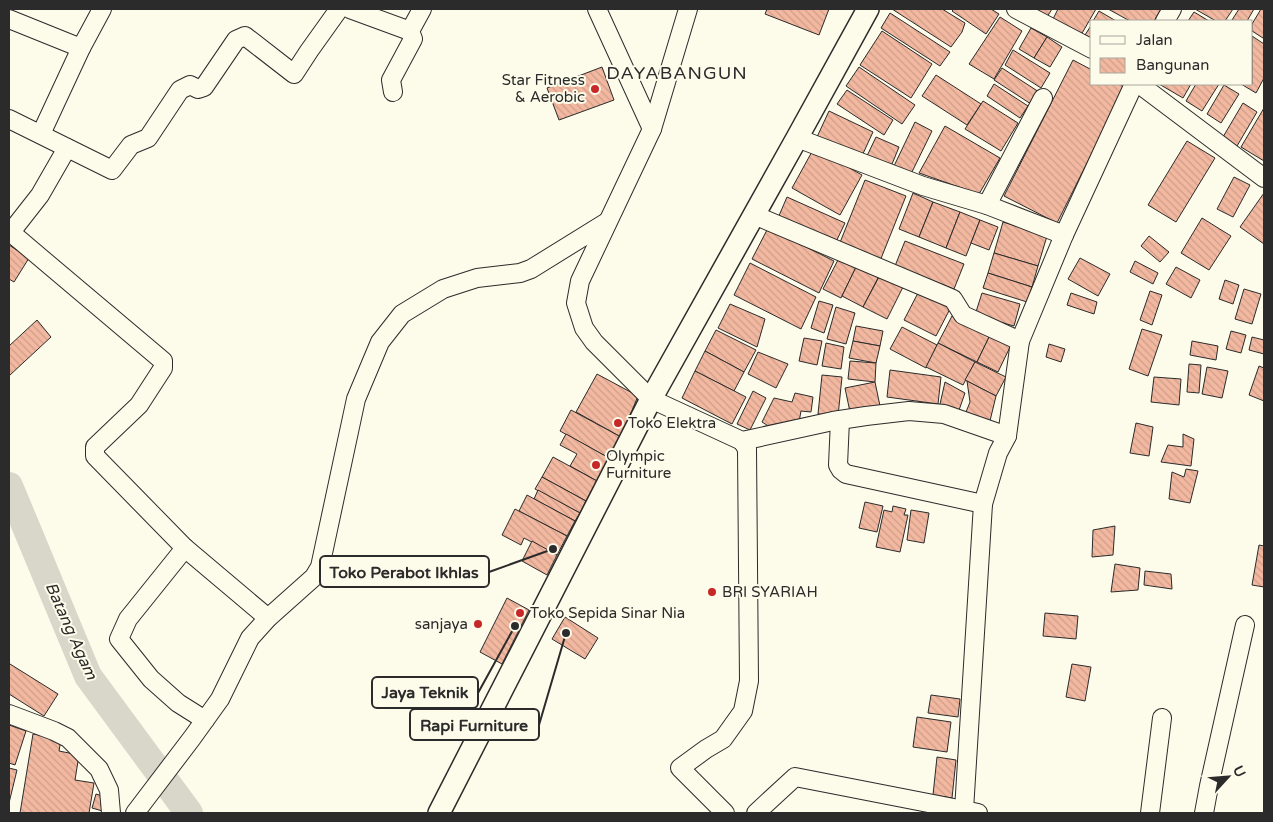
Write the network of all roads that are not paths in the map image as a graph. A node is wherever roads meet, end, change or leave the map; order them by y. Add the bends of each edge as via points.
1 (102, 9) edge
2 (339, 9) edge
3 (350, 9) edge
4 (422, 9) edge
5 (597, 9) edge
6 (688, 9) edge
7 (866, 9) edge
8 (1016, 9) edge
9 (1172, 9) edge
10 (9, 19) edge
11 (1165, 20) edge
12 (410, 31) junction
13 (81, 48) junction
14 (1090, 48) edge
15 (1134, 85) edge
16 (1141, 85) edge
17 (393, 92) dead end
18 (1043, 98) dead end
19 (9, 119) edge
20 (652, 129) junction
21 (41, 134) junction
22 (797, 138) junction
23 (67, 148) junction
24 (1264, 178) edge
25 (987, 205) junction
26 (754, 215) junction
27 (607, 222) junction
28 (10, 231) edge
29 (1064, 235) junction
30 (1020, 341) junction
31 (652, 398) junction
32 (840, 420) junction
33 (1007, 436) junction
34 (742, 441) junction
35 (983, 504) junction
36 (185, 548) junction
37 (268, 618) junction
38 (1245, 624) dead end
39 (9, 714) edge
40 (1162, 718) dead end
41 (205, 720) junction
42 (136, 812) edge
43 (968, 812) edge
44 (111, 813) edge
45 (439, 813) edge
46 (725, 813) edge
47 (756, 813) edge
48 (1150, 813) edge
49 (1204, 813) edge

1 - 13 street
2 - 23 street via 294,74 245,36 236,40 204,87 198,89 190,84 180,90 148,138 131,145 112,170
3 - 12 street
4 - 12 street
5 - 20 street
6 - 20 street
7 - 22 main road
8 - 14 street
9 - 11 street
10 - 13 street
12 - 17 street via 413,39 391,80
13 - 21 street
15 - 29 street
16 - 24 street
18 - 25 street
19 - 21 street
20 - 27 street
21 - 23 street
22 - 25 street via 923,186
22 - 26 main road
23 - 28 street via 40,196
25 - 29 street
26 - 30 street via 954,299 963,315
26 - 31 main road
27 - 31 street via 580,282 576,302 584,328 594,342
27 - 37 street via 531,269 477,278 443,289 402,314 380,342 356,400 320,567 314,577
28 - 36 street via 163,361 163,368 139,405 95,447 95,456
29 - 30 street
30 - 33 street
31 - 34 street
31 - 45 main road
32 - 33 street via 903,412 944,414
32 - 34 street
32 - 35 street via 838,465 846,474
33 - 35 street via 998,453
34 - 46 street via 747,448 747,694 743,711 724,739 680,768
35 - 43 street
36 - 37 street
36 - 41 street via 128,619 119,639 151,679 178,703
37 - 41 street via 250,638 220,699
38 - 49 street
39 - 44 street via 68,738 99,770 109,790
40 - 48 street
41 - 42 street
43 - 47 street via 795,777

